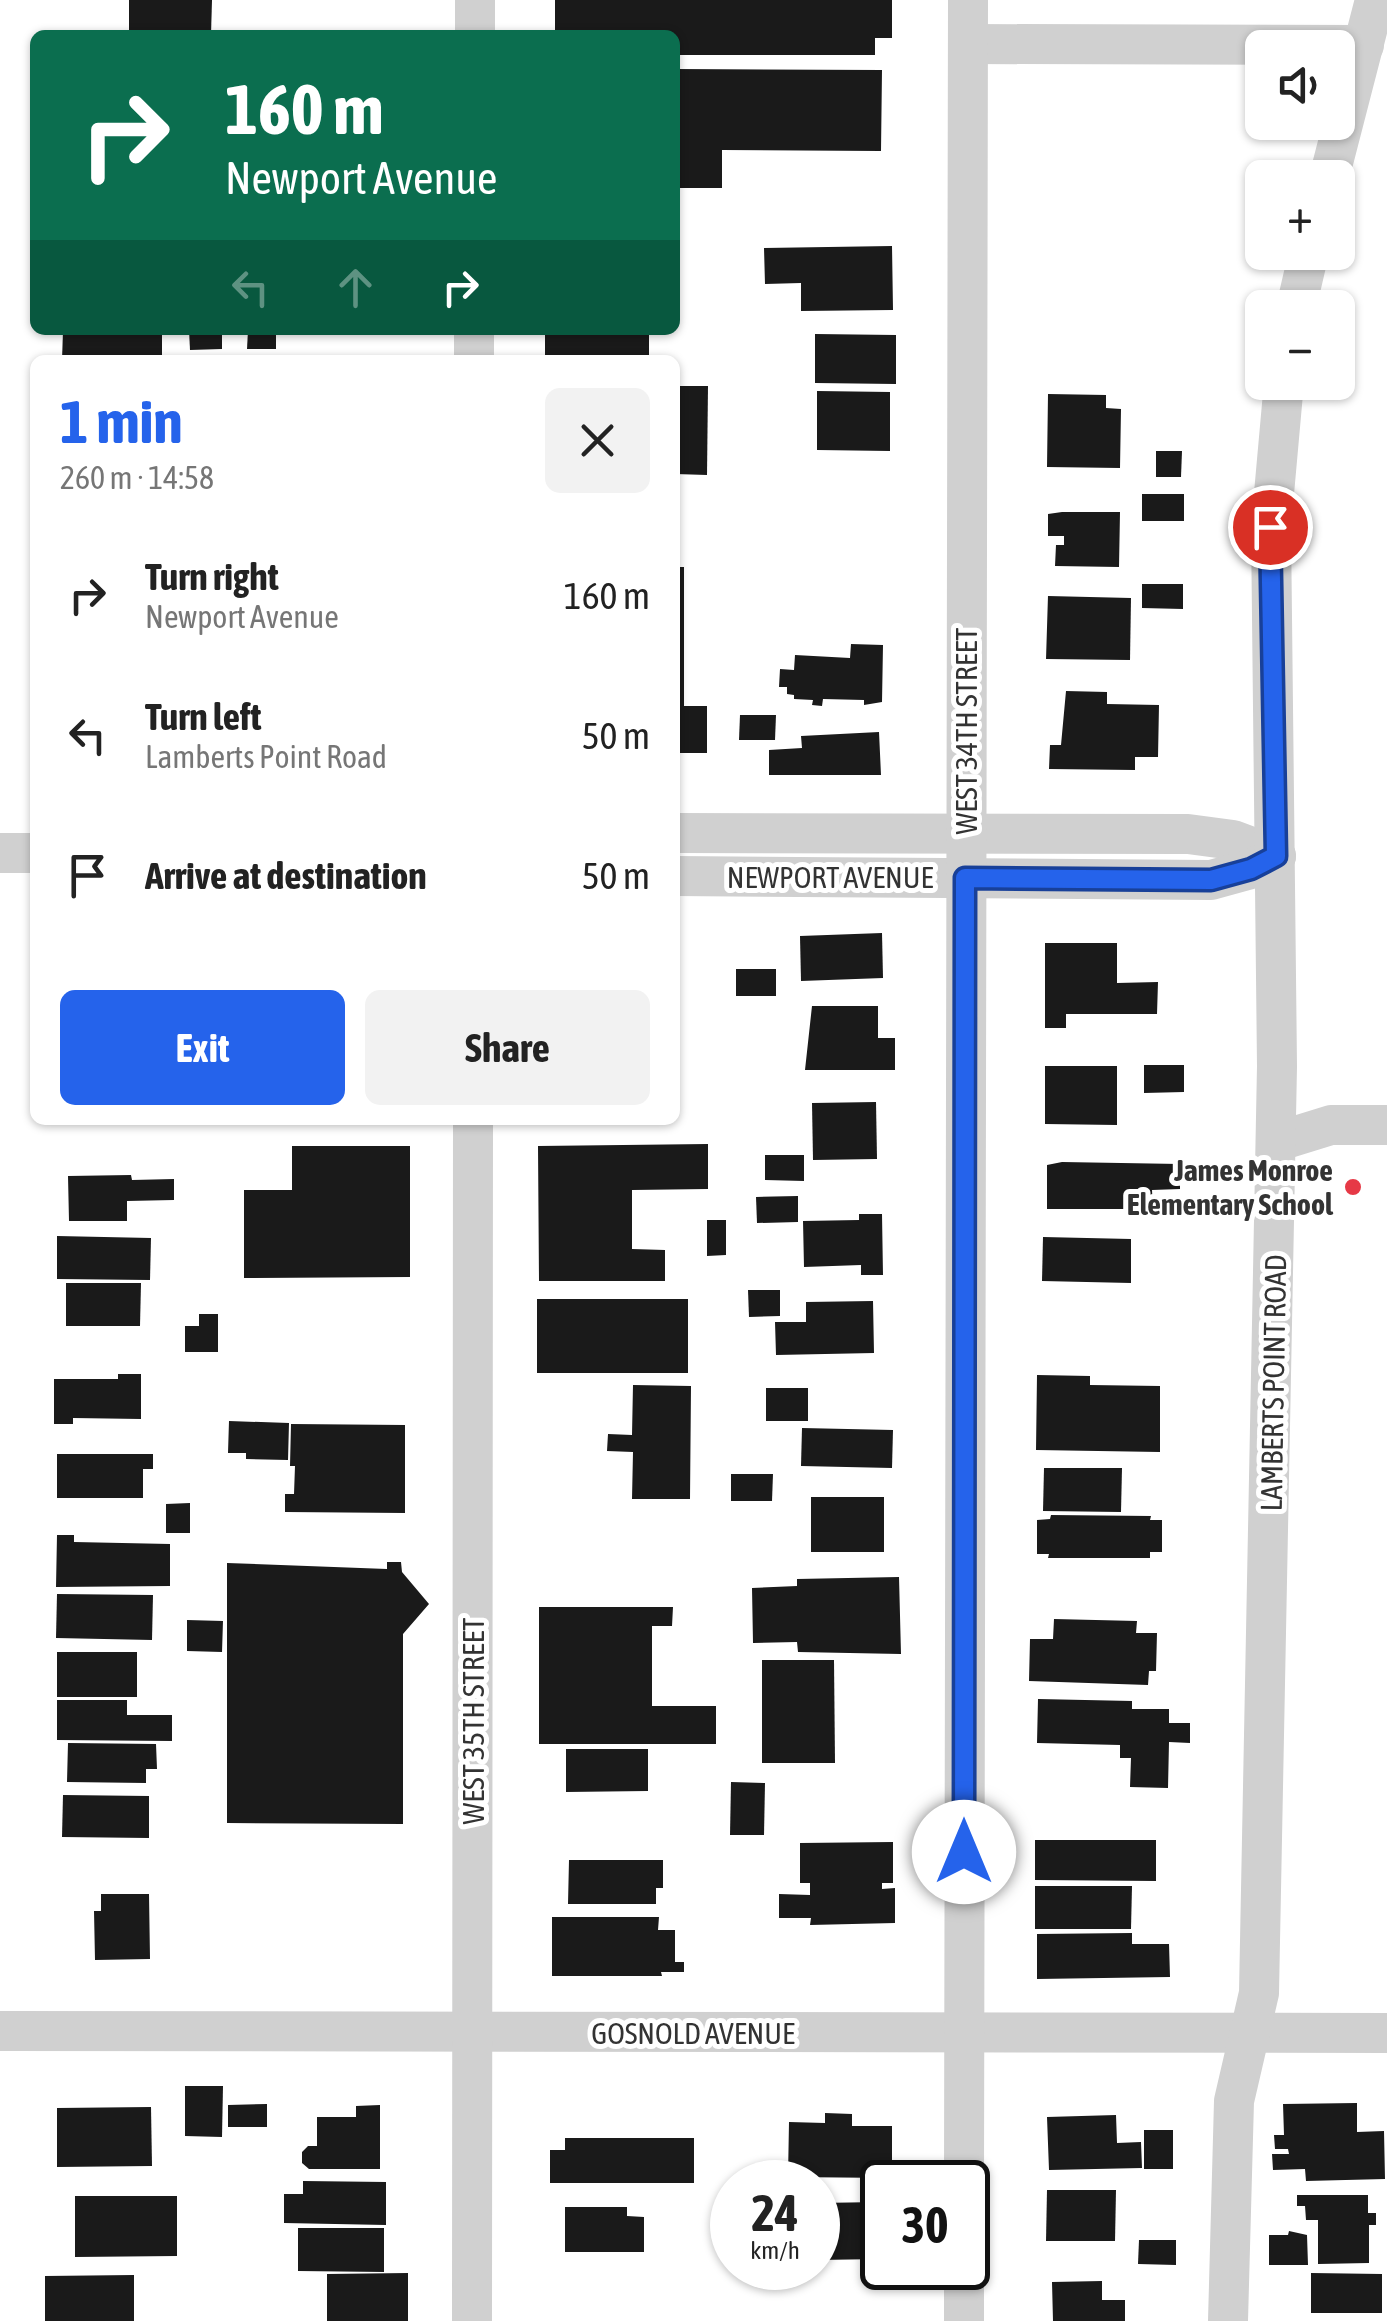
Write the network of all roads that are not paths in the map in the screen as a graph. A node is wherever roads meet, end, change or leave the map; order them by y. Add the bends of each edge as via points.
1 (475, 0) edge
2 (968, 0) edge
3 (1375, 0) edge
4 (475, 30) edge
5 (968, 44) junction
6 (1364, 44) junction
7 (1333, 160) edge
8 (1282, 400) edge
9 (966, 832) junction
10 (680, 833) edge
11 (0, 854) edge
12 (30, 854) edge
13 (1276, 856) junction
14 (680, 876) edge
15 (965, 878) junction
16 (474, 1125) edge
17 (1387, 1125) edge
18 (1276, 1142) junction
19 (0, 2031) edge
20 (472, 2033) junction
21 (964, 2033) junction
22 (1250, 2033) junction
23 (1387, 2034) edge
24 (964, 2160) edge
25 (964, 2290) edge
26 (472, 2321) edge
27 (964, 2321) edge
28 (1228, 2321) edge

1 - 4 street
2 - 5 street, WEST 34TH STREET
3 - 6 street
5 - 6 street
5 - 9 street, WEST 34TH STREET
6 - 7 street
8 - 13 street, LAMBERTS POINT ROAD via 1270,527
9 - 10 street, NEWPORT AVENUE
9 - 13 street, NEWPORT AVENUE via 1188,834 1233,840
9 - 15 street, WEST 34TH STREET
11 - 12 street
13 - 15 street, NEWPORT AVENUE via 1211,880
13 - 18 street, LAMBERTS POINT ROAD
14 - 15 street, NEWPORT AVENUE
15 - 21 street, WEST 34TH STREET
16 - 20 street, WEST 35TH STREET
17 - 18 street via 1331,1125
18 - 22 street, LAMBERTS POINT ROAD via 1259,1993
19 - 20 street, GOSNOLD AVENUE
20 - 21 street, GOSNOLD AVENUE
20 - 26 street, WEST 35TH STREET
21 - 22 street, GOSNOLD AVENUE
21 - 24 street, WEST 34TH STREET
22 - 23 street, GOSNOLD AVENUE
22 - 28 street, LAMBERTS POINT ROAD via 1234,2101
25 - 27 street

